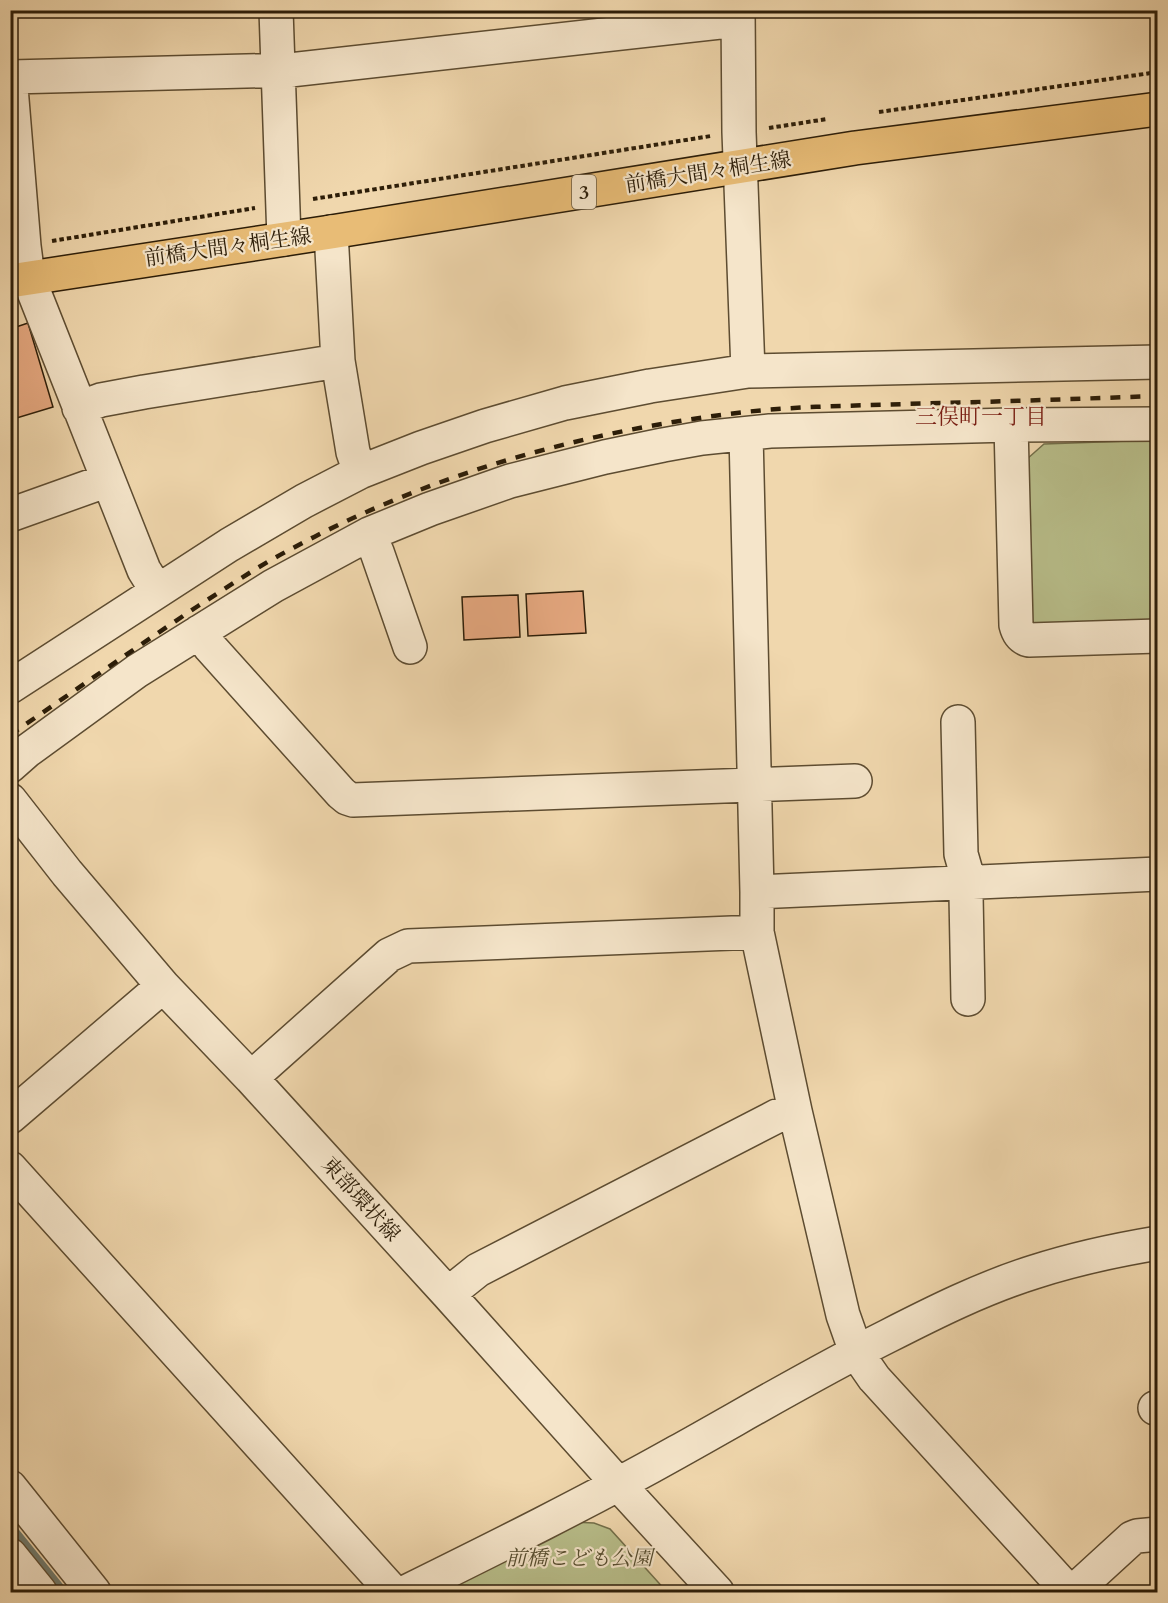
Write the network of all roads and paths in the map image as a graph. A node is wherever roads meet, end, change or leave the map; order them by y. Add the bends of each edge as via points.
1 (276, 10) edge
2 (738, 16) edge
3 (278, 70) junction
4 (1158, 72) edge
5 (11, 76) edge
6 (1158, 109) edge
7 (879, 112) dead end
8 (832, 119) dead end
9 (739, 132) junction
10 (741, 167) junction
11 (283, 204) junction
12 (331, 232) junction
13 (284, 239) junction
14 (21, 268) edge
15 (338, 361) junction
16 (1158, 362) edge
17 (748, 371) junction
18 (79, 408) junction
19 (1158, 424) edge
20 (1011, 425) junction
21 (746, 434) junction
22 (360, 472) junction
23 (108, 480) junction
24 (10, 516) edge
25 (369, 534) junction
26 (157, 591) junction
27 (200, 632) junction
28 (1158, 636) edge
29 (410, 647) dead end
30 (10, 687) edge
31 (958, 722) dead end
32 (10, 766) edge
33 (855, 781) dead end
34 (754, 785) junction
35 (10, 800) edge
36 (1158, 874) edge
37 (969, 882) junction
38 (757, 892) junction
39 (757, 932) junction
40 (163, 986) junction
41 (968, 999) dead end
42 (251, 1078) junction
43 (795, 1111) junction
44 (10, 1117) edge
45 (13, 1175) edge
46 (1158, 1243) edge
47 (448, 1294) junction
48 (856, 1352) junction
49 (618, 1485) junction
50 (10, 1487) edge
51 (1158, 1534) edge
52 (10, 1555) edge
53 (40, 1593) edge
54 (94, 1593) edge
55 (393, 1593) edge
56 (406, 1593) edge
57 (717, 1593) edge
58 (1071, 1593) edge

1 - 3 street
2 - 3 street via 720,22
2 - 9 street
3 - 5 street
3 - 11 street
4 - 7 path
5 - 14 street
6 - 10 main road, 前橋大間々桐生線 / 3 via 855,148
8 - 9 path
9 - 10 street
9 - 11 path
10 - 12 main road, 前橋大間々桐生線 / 3
10 - 17 street
11 - 13 street
11 - 14 path
12 - 13 main road, 前橋大間々桐生線 / 3
12 - 15 street
13 - 14 main road, 前橋大間々桐生線 / 3
14 - 18 street
15 - 18 street via 122,396
15 - 22 street
16 - 17 street
17 - 22 street via 565,403 484,426
18 - 23 street
19 - 20 street
20 - 21 street
20 - 28 street via 1018,632 1029,640
21 - 25 street via 663,445 548,470 469,495
21 - 34 street
22 - 26 street via 294,506
23 - 24 street
23 - 26 street via 144,570
25 - 27 street via 273,586
25 - 29 street
26 - 30 street
27 - 32 street via 137,671
27 - 34 street via 341,793 353,800
31 - 37 street via 961,854
33 - 34 street
34 - 38 street
35 - 40 street, 東部環状線
36 - 37 street
37 - 38 street
37 - 41 street
38 - 39 street
39 - 42 street via 408,946 389,955
39 - 43 street
40 - 42 street, 東部環状線
40 - 44 street
42 - 47 street, 東部環状線
43 - 47 street via 777,1116 478,1270
43 - 48 street via 843,1315
45 - 55 street
46 - 48 street via 1032,1272 923,1318
47 - 49 street, 東部環状線
48 - 49 street
48 - 58 street via 874,1378
49 - 56 street
49 - 57 street, 東部環状線
50 - 54 street
51 - 58 street via 1132,1538
52 - 53 street

